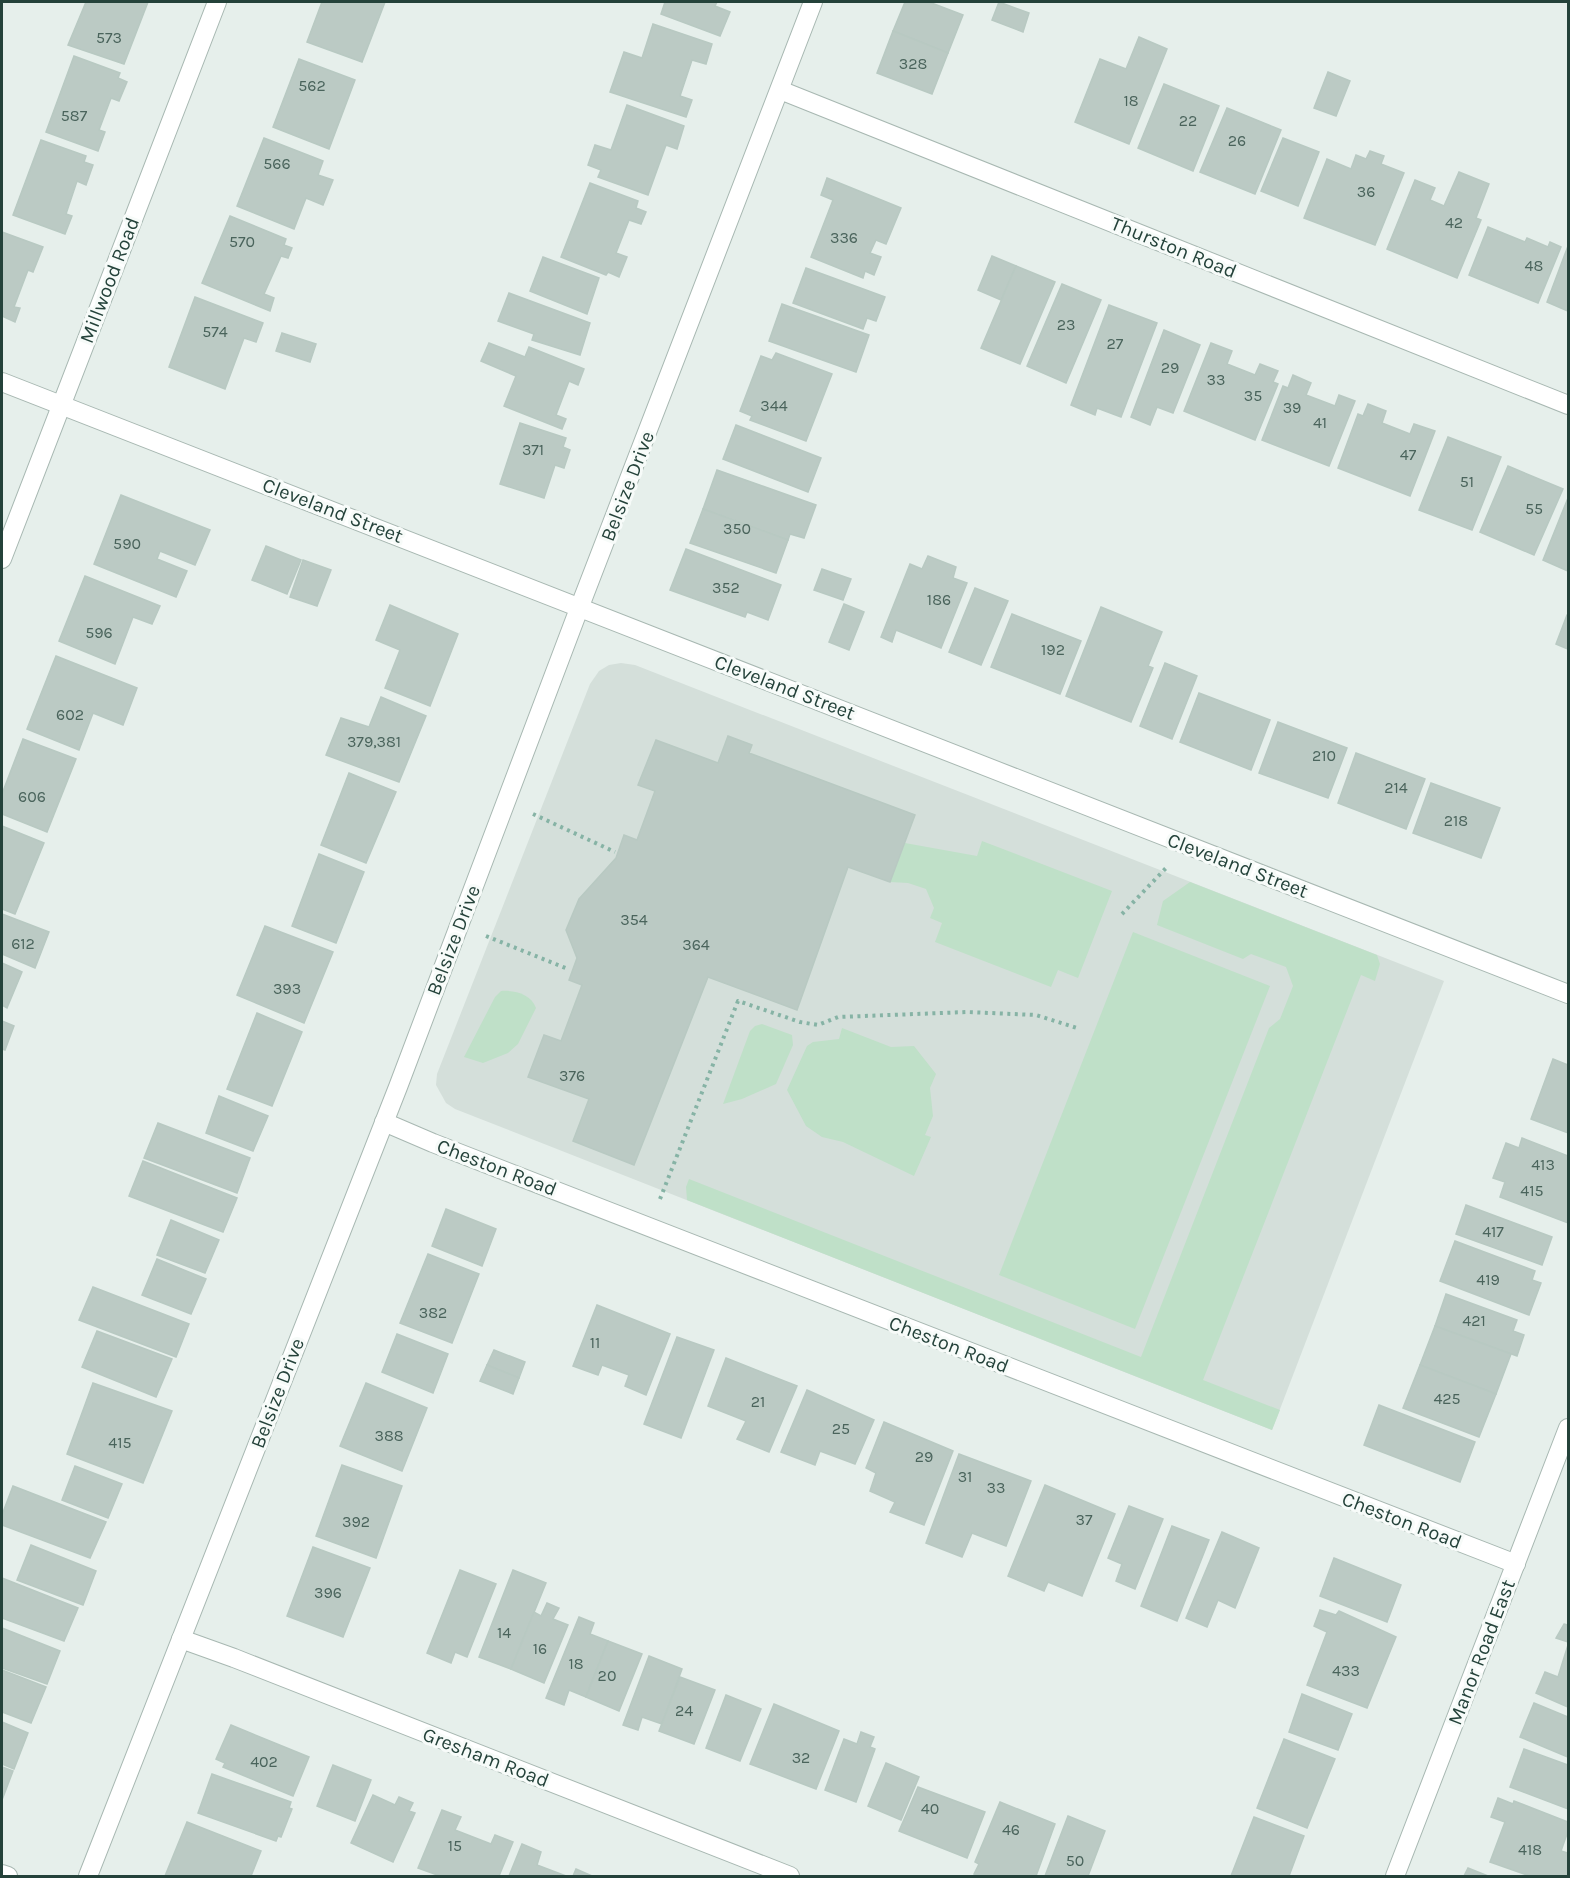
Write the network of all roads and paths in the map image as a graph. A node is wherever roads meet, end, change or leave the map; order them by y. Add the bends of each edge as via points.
1 (217, 2) edge
2 (813, 2) edge
3 (780, 90) junction
4 (2, 382) edge
5 (61, 405) junction
6 (1569, 405) edge
7 (2, 559) edge
8 (579, 606) junction
9 (533, 814) dead end
10 (615, 852) dead end
11 (1167, 867) dead end
12 (1122, 914) dead end
13 (486, 936) dead end
14 (568, 969) dead end
15 (1569, 994) edge
16 (1077, 1028) dead end
17 (384, 1122) junction
18 (660, 1198) dead end
19 (1569, 1428) edge
20 (1516, 1564) junction
21 (181, 1639) junction
22 (2, 1874) edge
23 (8, 1876) edge
24 (88, 1876) edge
25 (790, 1876) edge
26 (1395, 1876) edge

1 - 5 street, Millwood Road
2 - 3 street, Belsize Drive
3 - 6 street, Thurston Road
3 - 8 street, Belsize Drive
4 - 5 street, Cleveland Street
5 - 7 street, Millwood Road
5 - 8 street, Cleveland Street
8 - 15 street, Cleveland Street
8 - 17 street, Belsize Drive
9 - 10 path
11 - 12 path
13 - 14 path
16 - 18 path via 1035,1016 967,1012 838,1017 818,1025 738,1001
17 - 20 street, Cheston Road
17 - 21 street, Belsize Drive
19 - 20 street, Manor Road East
20 - 26 street, Manor Road East
21 - 24 street, Belsize Drive
21 - 25 street, Gresham Road
22 - 23 street

